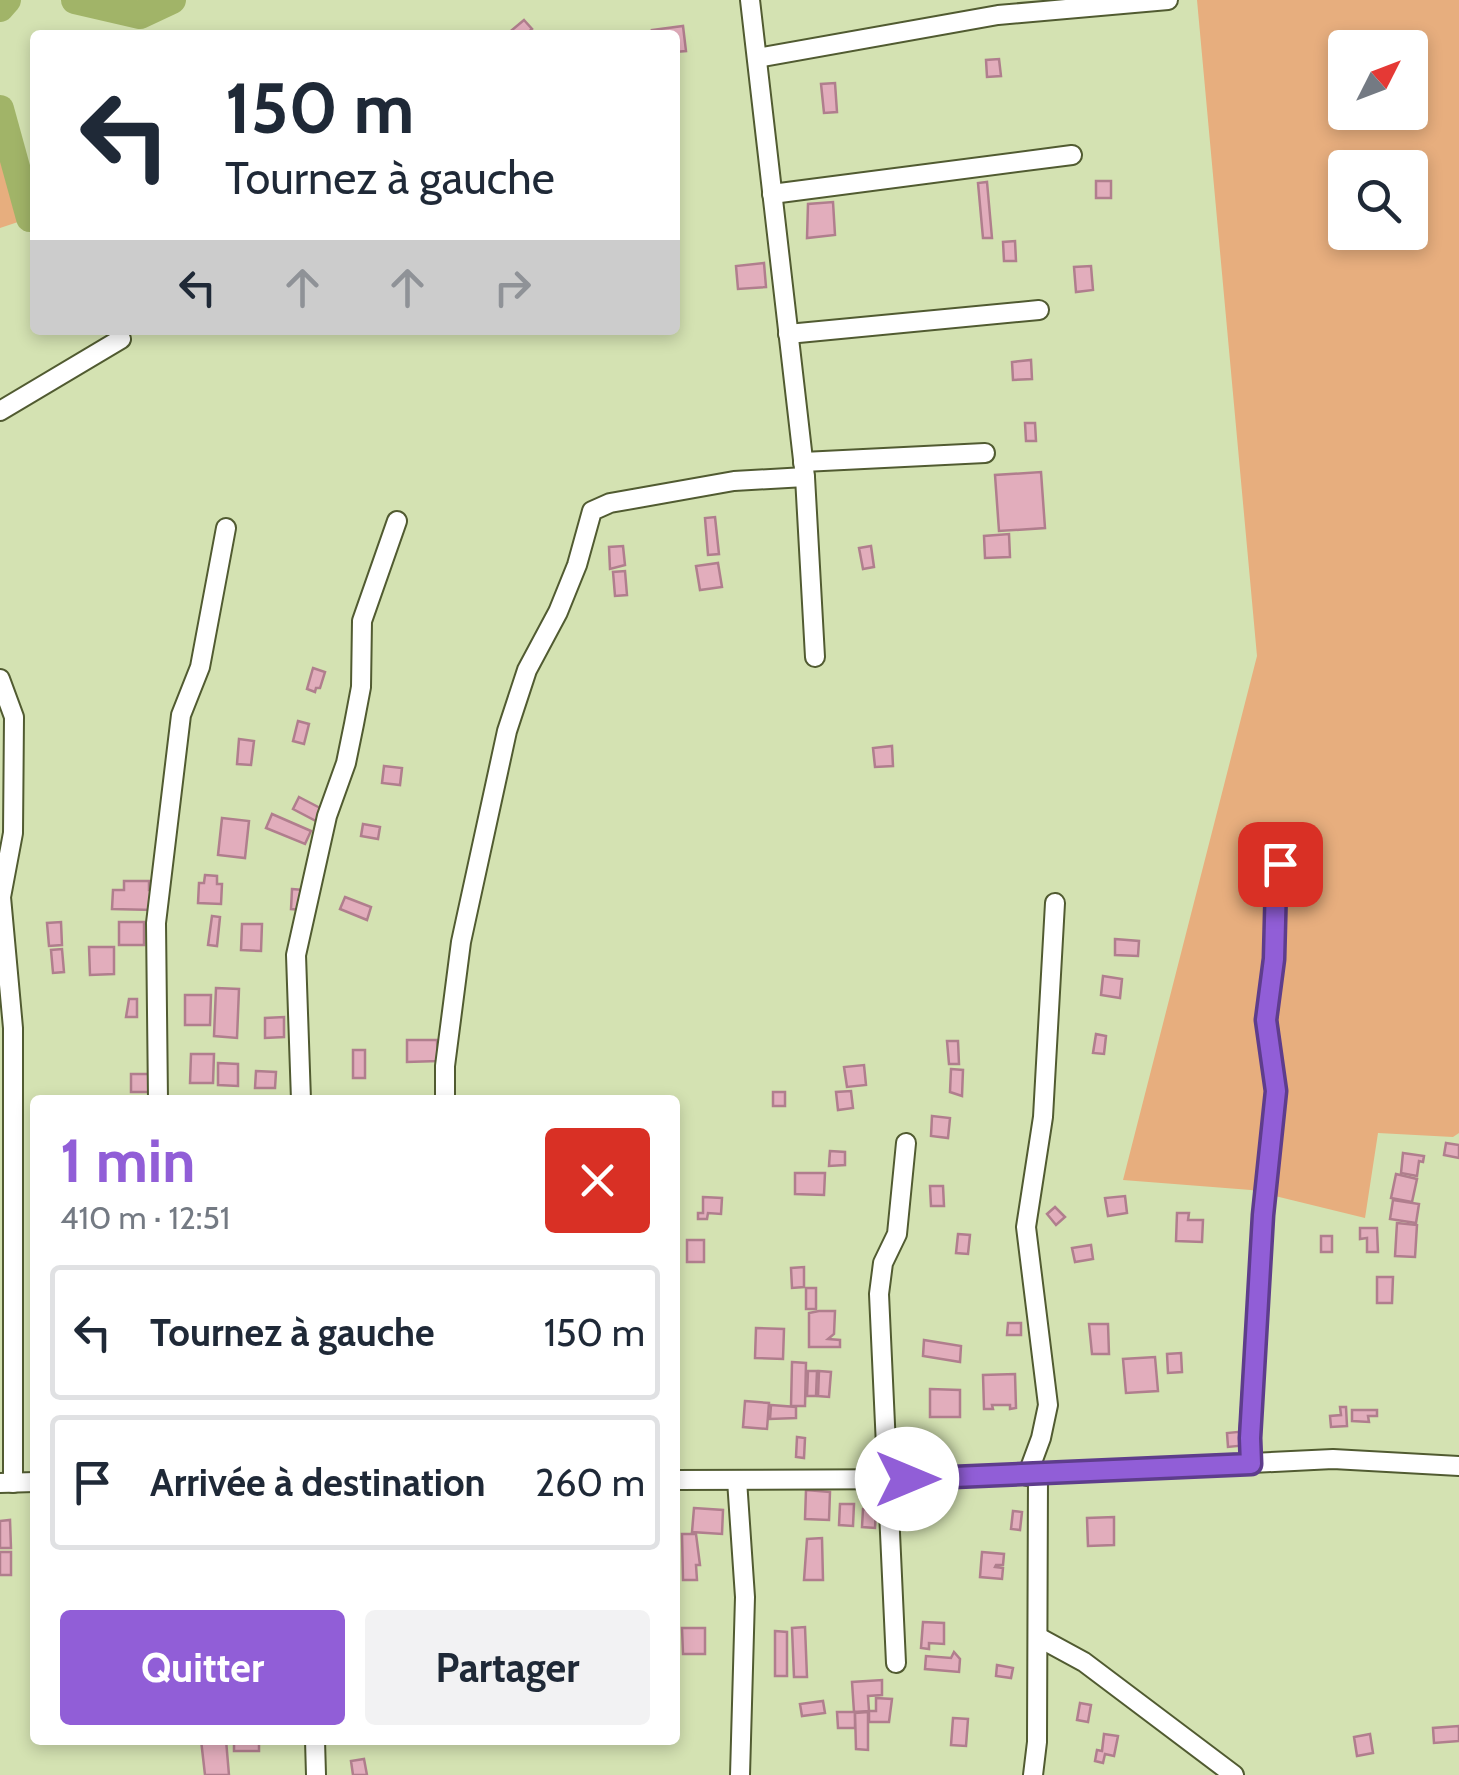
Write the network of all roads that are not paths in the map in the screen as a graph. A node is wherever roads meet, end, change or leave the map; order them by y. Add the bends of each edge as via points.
1 (750, 0) edge
2 (1168, 0) edge
3 (757, 58) junction
4 (1072, 155) dead end
5 (772, 194) junction
6 (1039, 310) dead end
7 (788, 334) junction
8 (122, 339) dead end
9 (0, 412) edge
10 (985, 453) dead end
11 (804, 470) junction
12 (396, 520) dead end
13 (226, 528) dead end
14 (815, 658) dead end
15 (0, 679) edge
16 (1288, 848) dead end
17 (1055, 902) dead end
18 (158, 1095) edge
19 (301, 1095) edge
20 (445, 1095) edge
21 (906, 1143) dead end
22 (1251, 1464) junction
23 (1459, 1466) edge
24 (1032, 1475) junction
25 (885, 1478) junction
26 (680, 1480) edge
27 (737, 1480) junction
28 (6, 1483) edge
29 (1038, 1637) junction
30 (896, 1663) dead end
31 (315, 1745) edge
32 (316, 1775) edge
33 (740, 1775) edge
34 (1033, 1775) edge
35 (1234, 1775) edge

1 - 3 street
2 - 3 street via 998,16
3 - 5 street
4 - 5 street
5 - 7 street
6 - 7 street
7 - 11 street
8 - 9 street
10 - 11 street
11 - 14 street
11 - 20 street via 592,511 507,731 461,942
12 - 19 street via 362,621 354,724 296,955
13 - 18 street via 200,667 181,715 156,922
15 - 28 street via 14,716 13,834 1,897 13,1028
16 - 22 street via 1276,883 1266,1020 1276,1091
17 - 24 street via 1042,1117 1026,1227 1048,1406
21 - 25 street via 897,1234 880,1274
22 - 23 street via 1333,1459
22 - 24 street
24 - 25 street
24 - 29 street
25 - 27 street
25 - 30 street
26 - 27 street
27 - 33 street via 745,1596
29 - 34 street
29 - 35 street via 1084,1662
31 - 32 street

